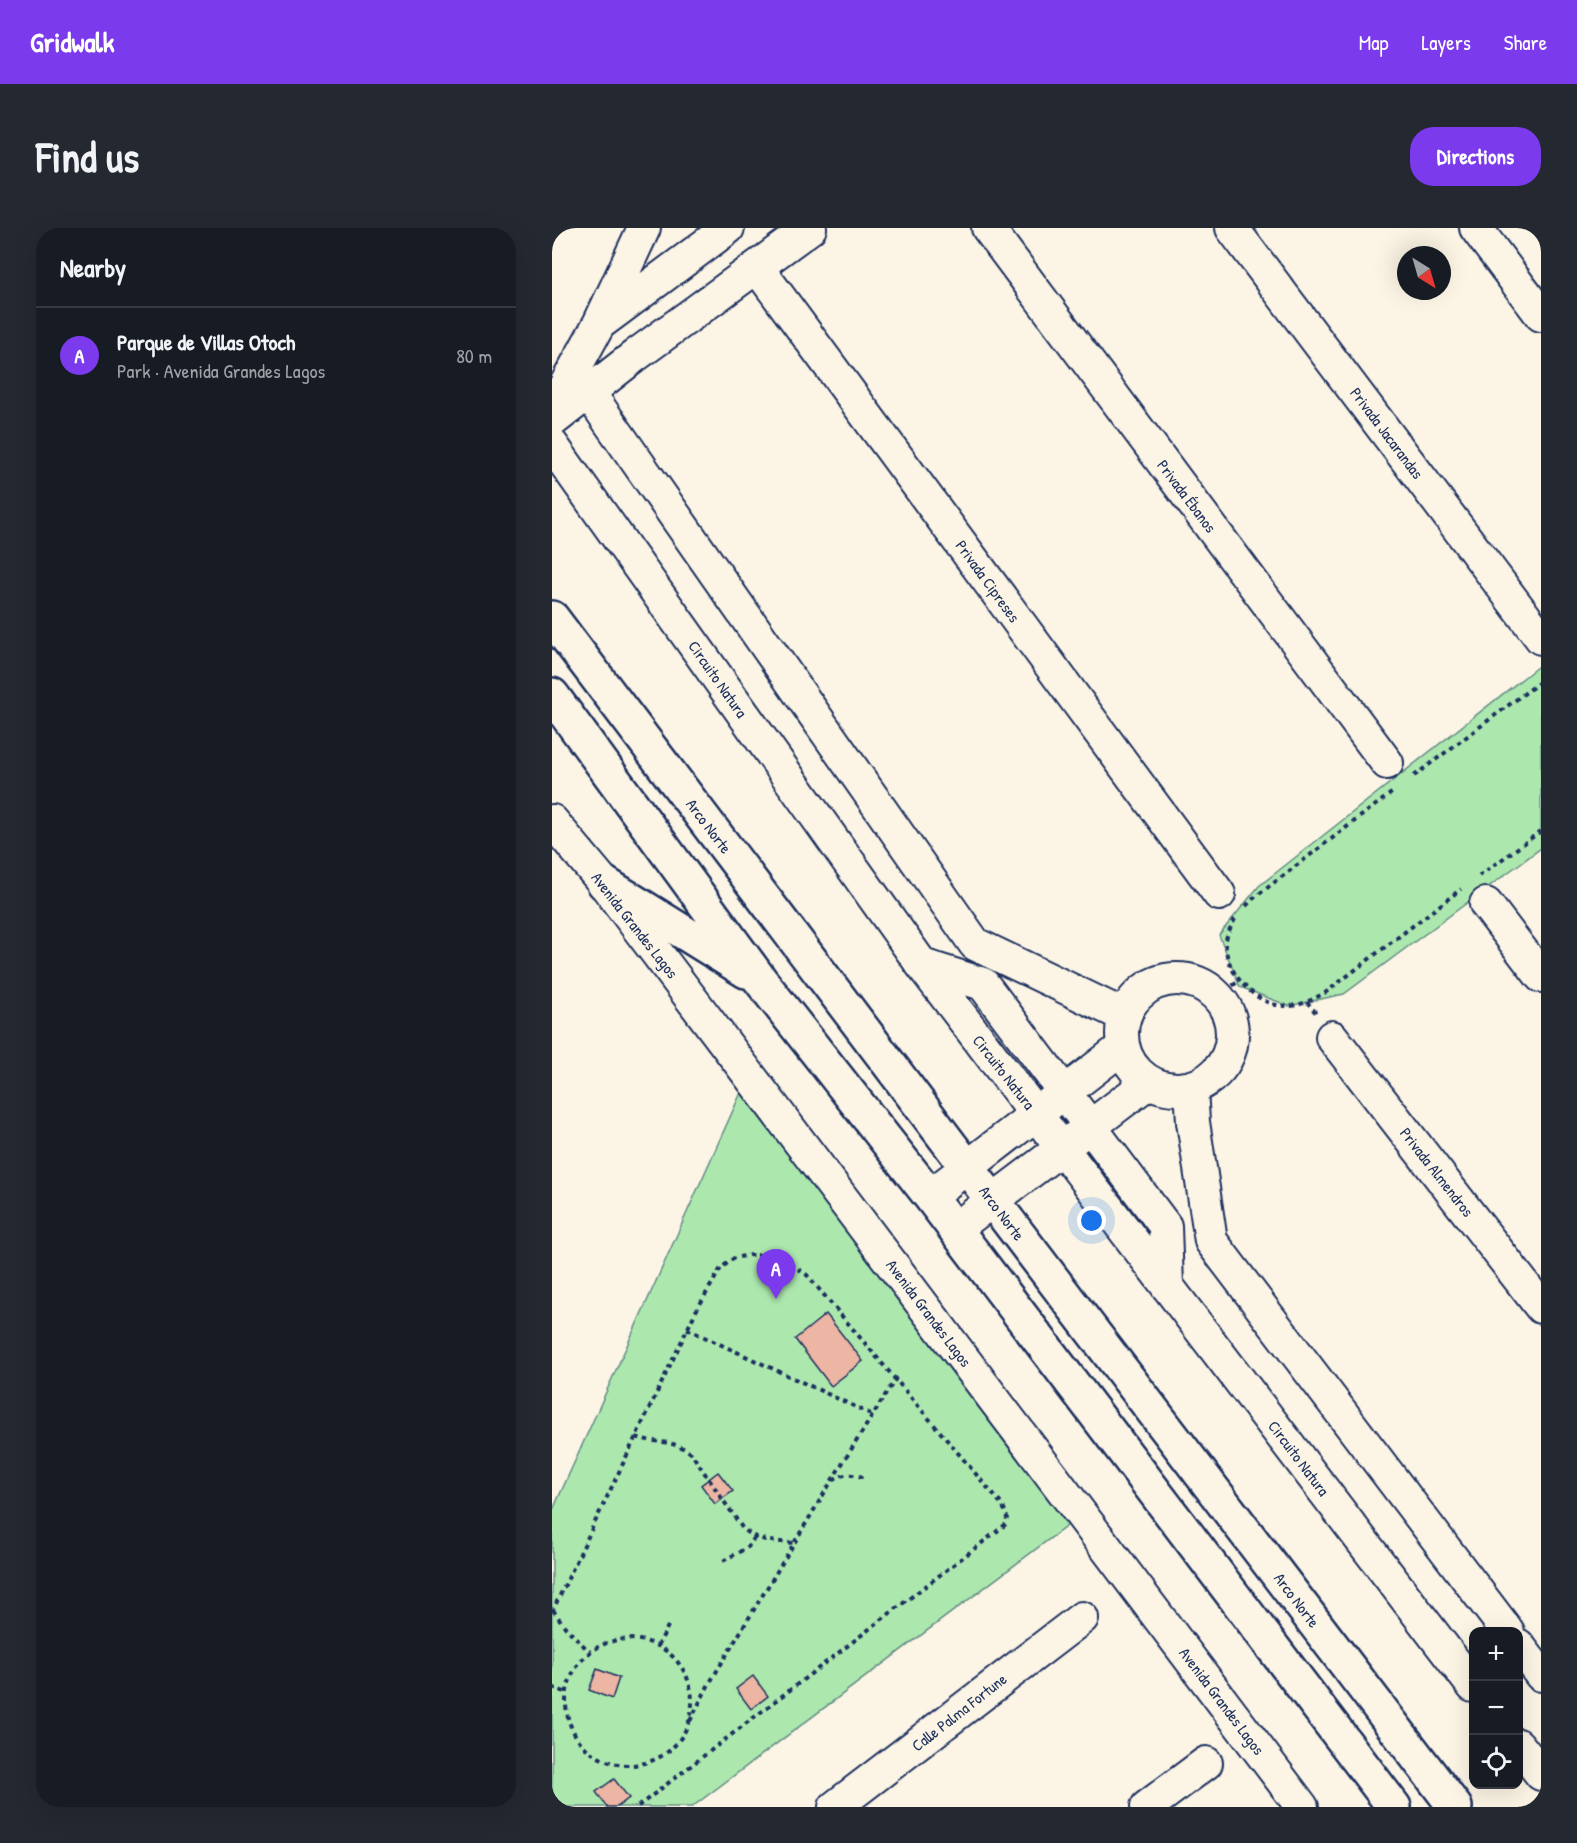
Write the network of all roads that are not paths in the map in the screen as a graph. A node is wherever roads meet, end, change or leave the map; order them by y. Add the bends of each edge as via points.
1 (644, 228) edge
2 (728, 228) edge
3 (810, 228) edge
4 (988, 228) edge
5 (1232, 228) edge
6 (1476, 228) edge
7 (757, 267) junction
8 (1541, 315) edge
9 (598, 324) junction
10 (589, 393) junction
11 (552, 410) edge
12 (552, 421) edge
13 (552, 445) edge
14 (552, 618) edge
15 (1541, 638) edge
16 (552, 695) edge
17 (1400, 775) road end
18 (552, 822) edge
19 (604, 883) junction
20 (1473, 892) road end
21 (1233, 906) road end
22 (921, 965) junction
23 (1541, 976) edge
24 (762, 981) junction
25 (1125, 1016) junction
26 (1332, 1036) dead end
27 (1123, 1047) junction
28 (1149, 1082) junction
29 (1191, 1088) junction
30 (1064, 1092) junction
31 (1036, 1114) junction
32 (1091, 1126) junction
33 (1062, 1148) junction
34 (967, 1167) junction
35 (930, 1196) junction
36 (993, 1201) junction
37 (955, 1229) junction
38 (1167, 1286) junction
39 (1541, 1306) edge
40 (1082, 1618) dead end
41 (1504, 1627) edge
42 (1523, 1652) edge
43 (1541, 1675) edge
44 (1469, 1681) edge
45 (1523, 1751) edge
46 (1206, 1762) dead end
47 (1541, 1774) edge
48 (835, 1807) edge
49 (1147, 1807) edge
50 (1302, 1807) edge
51 (1394, 1807) edge
52 (1455, 1807) edge

1 - 9 street
2 - 9 street
3 - 7 street
4 - 17 street, Privada Ébanos
5 - 15 street, Privada Jacarandas
6 - 8 street
7 - 10 street
7 - 21 street, Privada Cipreses
9 - 11 street
10 - 12 street
10 - 25 street via 975,944
13 - 22 street, Circuito Natura
14 - 34 main road, Arco Norte
16 - 24 main road
18 - 19 street, Avenida Grandes Lagos
19 - 24 main road
19 - 50 street, Avenida Grandes Lagos
20 - 23 street
22 - 30 street via 983,984
22 - 31 street, Circuito Natura
24 - 35 main road
25 - 27 street
25 - 29 street via 1134,999 1148,986 1166,979 1185,978 1229,988 1231,1049 1209,1080
26 - 39 street, Privada Almendros
27 - 28 street via 1133,1067
27 - 30 street
28 - 29 street via 1162,1088
28 - 32 street
29 - 41 street via 1211,1241
30 - 31 street
30 - 32 street
31 - 33 street, Circuito Natura
31 - 34 street
32 - 33 street
32 - 38 street via 1165,1226
33 - 36 street
33 - 38 street, Circuito Natura
34 - 35 street
34 - 36 main road, Arco Norte
35 - 37 main road
36 - 37 street
36 - 52 main road, Arco Norte
37 - 51 main road
38 - 44 street, Circuito Natura
40 - 48 street, Calle Palma Fortune
42 - 43 street
45 - 47 street
46 - 49 street

